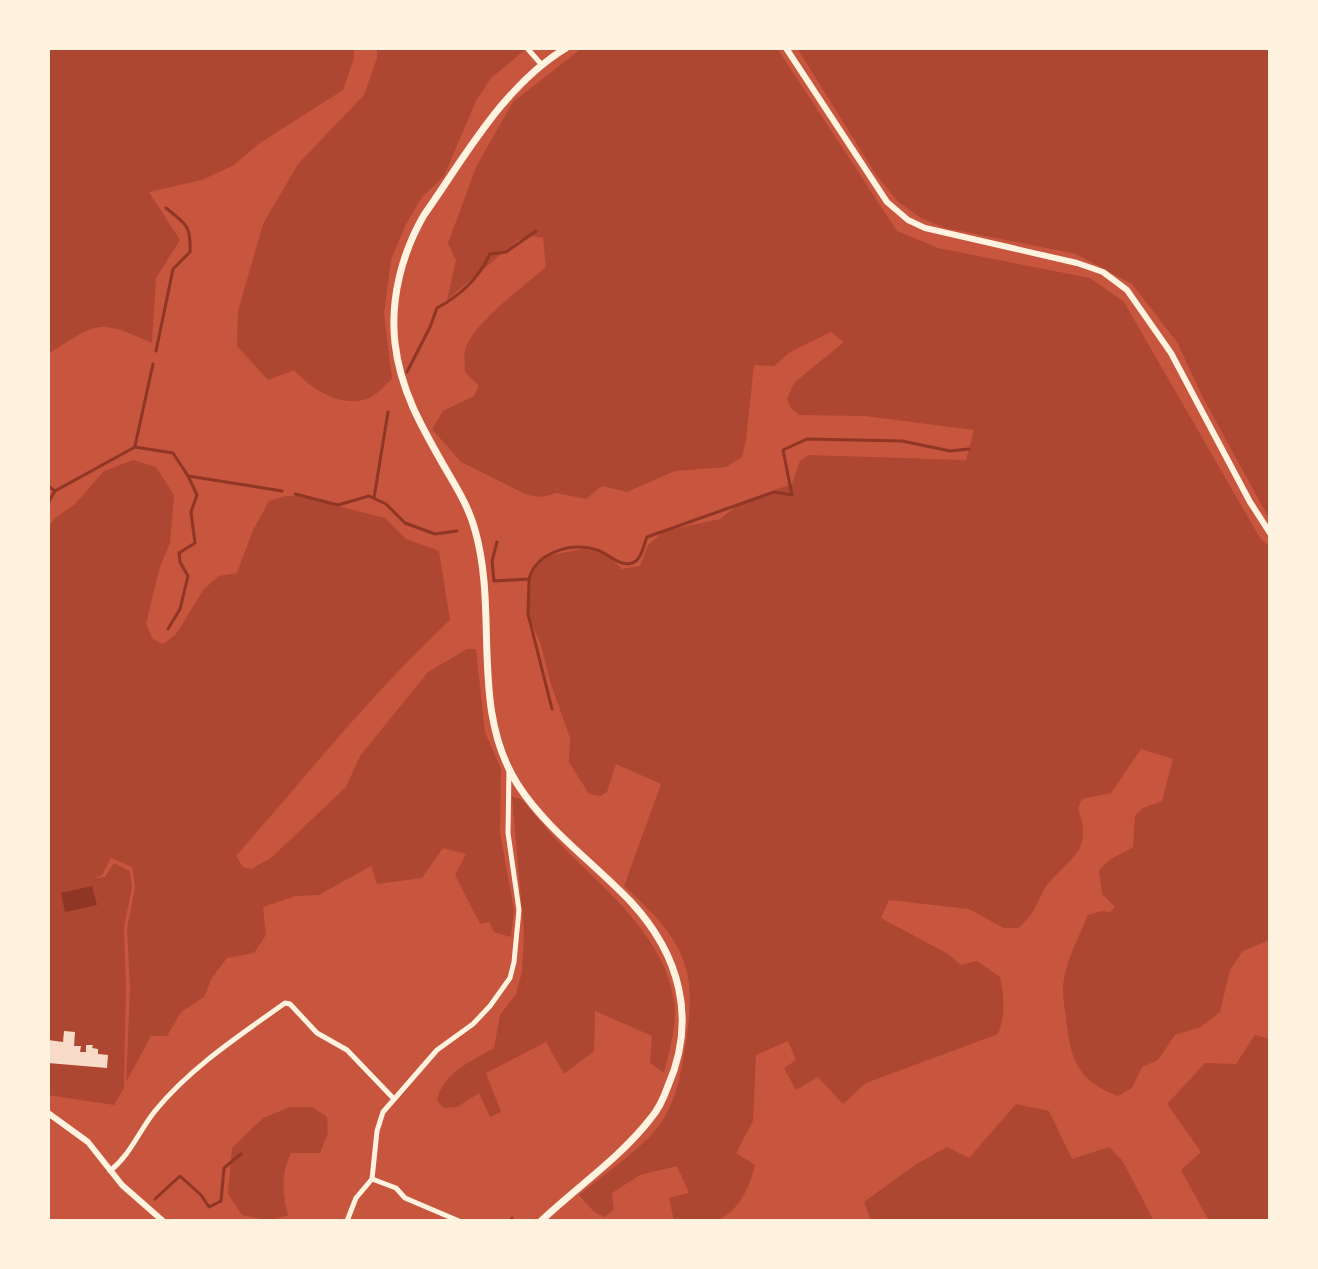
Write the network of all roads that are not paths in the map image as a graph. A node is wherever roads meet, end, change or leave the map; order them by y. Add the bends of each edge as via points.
1 (527, 48) edge
2 (566, 48) edge
3 (786, 48) edge
4 (541, 64) junction
5 (1270, 533) edge
6 (509, 767) junction
7 (394, 1099) junction
8 (48, 1113) edge
9 (110, 1171) junction
10 (372, 1179) junction
11 (163, 1221) edge
12 (347, 1221) edge
13 (459, 1221) edge
14 (541, 1221) edge

1 - 4 street
2 - 4 main road
3 - 5 street via 887,202 908,220 1077,263 1103,272 1127,290 1171,353
4 - 6 main road via 503,104 412,235 394,321 400,377 475,528 485,577 493,721
6 - 7 street via 508,833 519,910 510,978 482,1015 437,1050
6 - 14 main road via 542,815 645,918 669,959 681,1001 681,1048 654,1115
7 - 9 street via 347,1050 317,1033 285,1003 177,1087
7 - 10 street via 377,1131
8 - 9 street via 88,1142
9 - 11 street
10 - 12 street via 356,1198
10 - 13 street

